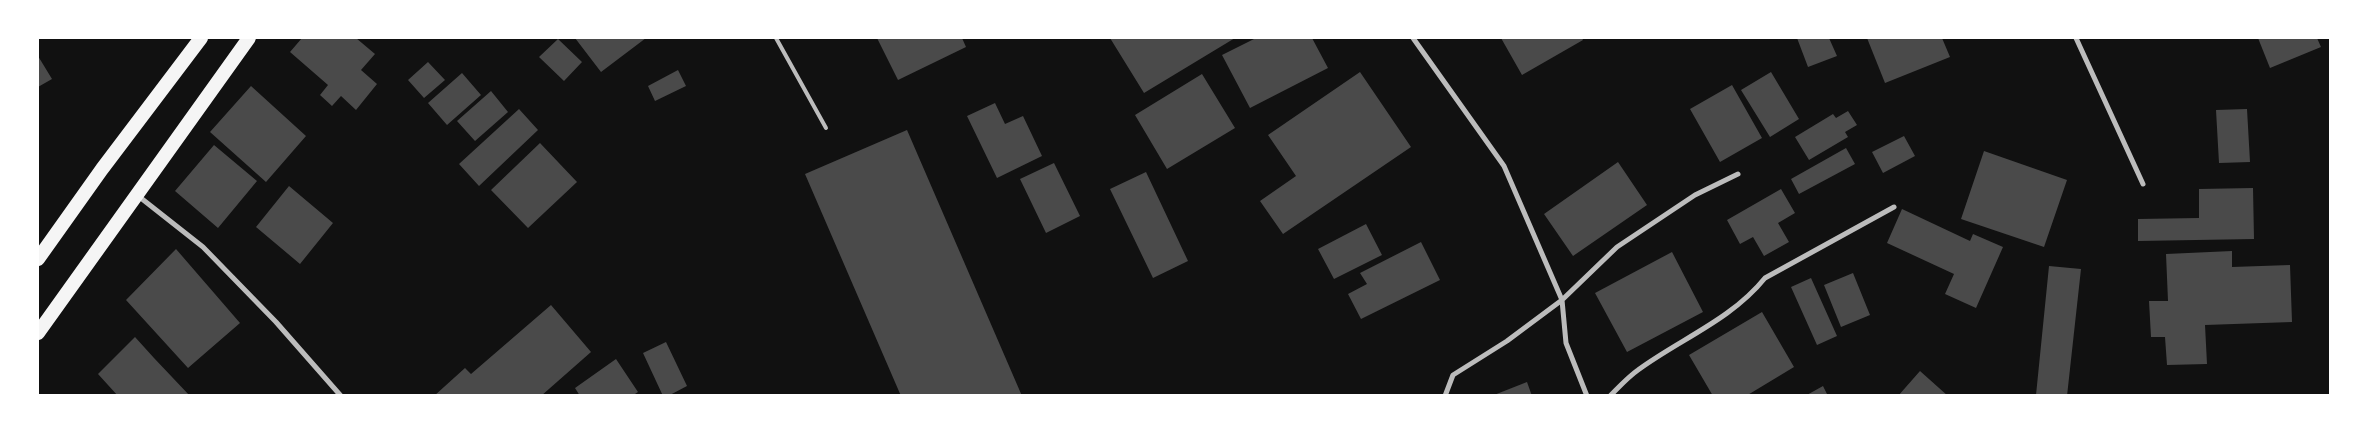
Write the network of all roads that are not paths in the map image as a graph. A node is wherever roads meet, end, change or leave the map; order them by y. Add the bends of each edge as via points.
1 (201, 38) edge
2 (249, 38) edge
3 (776, 38) edge
4 (1413, 38) edge
5 (2076, 38) edge
6 (826, 128) dead end
7 (1738, 174) dead end
8 (2142, 184) dead end
9 (135, 194) junction
10 (1894, 207) dead end
11 (38, 259) edge
12 (1562, 300) junction
13 (38, 333) edge
14 (341, 396) edge
15 (1445, 396) edge
16 (1586, 396) edge
17 (1610, 396) edge

1 - 11 highway
2 - 9 highway
3 - 6 lane
4 - 12 street via 1504,166
5 - 8 street
7 - 12 street via 1695,195 1618,247
9 - 13 highway
9 - 14 street via 203,247 276,322
10 - 17 street via 1765,278 1753,293 1699,334 1638,370
12 - 15 street via 1453,375
12 - 16 street via 1566,343

